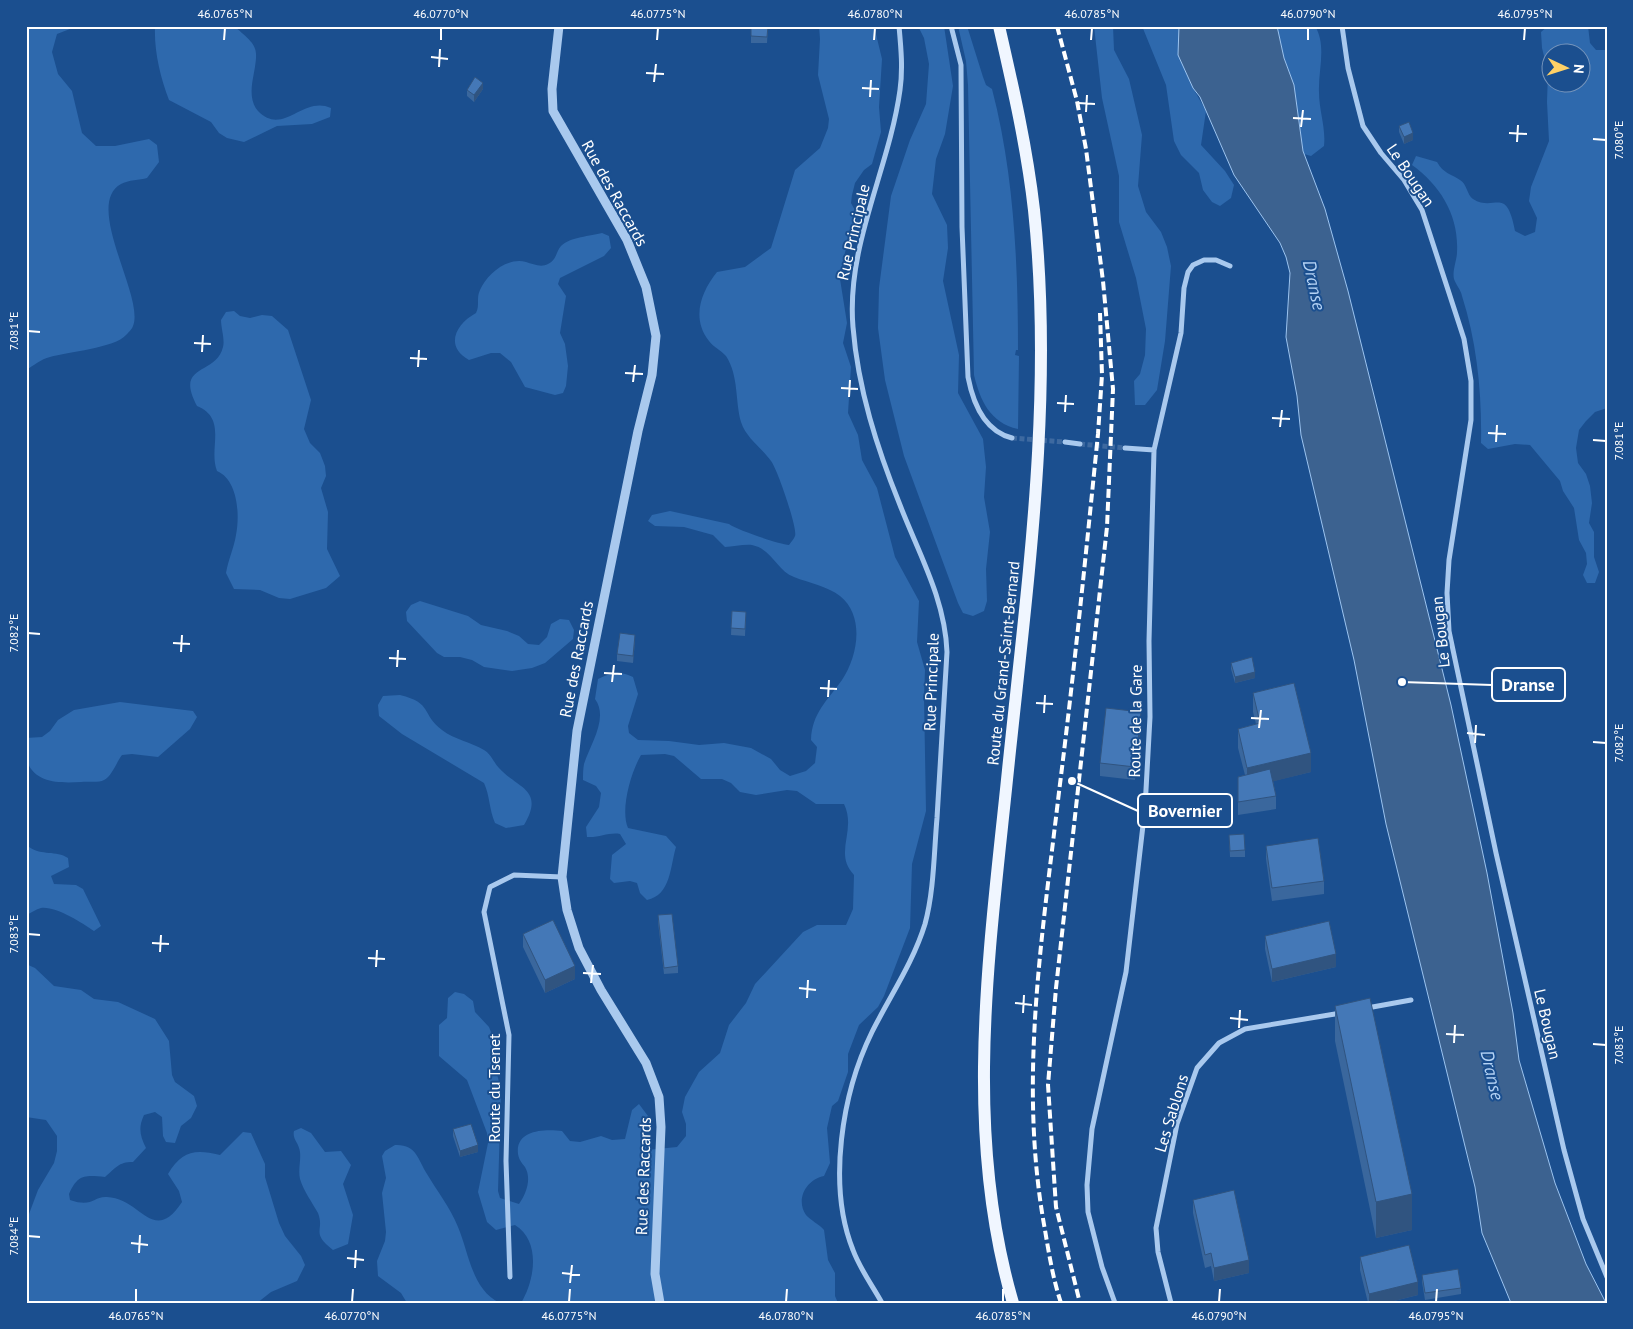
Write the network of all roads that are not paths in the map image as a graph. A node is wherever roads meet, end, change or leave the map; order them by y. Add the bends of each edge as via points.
1 (559, 26) edge
2 (899, 26) edge
3 (951, 26) edge
4 (999, 26) edge
5 (1342, 26) edge
6 (1230, 266) dead end
7 (1012, 438) tunnel mouth
8 (1065, 442) tunnel mouth
9 (1080, 444) tunnel mouth
10 (1125, 448) tunnel mouth
11 (1154, 450) junction
12 (562, 877) junction
13 (1411, 1000) dead end
14 (1357, 1010) edge
15 (1347, 1011) edge
16 (510, 1277) dead end
17 (1607, 1277) edge
18 (660, 1303) edge
19 (882, 1303) edge
20 (1012, 1303) edge
21 (1114, 1303) edge
22 (1171, 1303) edge

1 - 12 street, Rue des Raccards via 552,90 554,111 627,240 646,287 656,336 652,375 577,731
2 - 19 street, Rue Principale via 900,90 856,263 853,325 866,407 884,463 940,604 947,652 936,829 925,923 912,958 863,1052 853,1080 841,1148 841,1190 846,1224 859,1262
3 - 7 street via 961,65 962,227 968,377 973,398 987,423 1002,435
4 - 20 main road, Route du Grand-Saint-Bernard via 1027,158 1038,262 1041,336 1035,503 988,973 984,1062 987,1163 999,1248
5 - 17 street, Le Bougan via 1348,68 1363,126 1404,180 1422,210 1464,339 1471,381 1471,420 1449,560 1449,631 1564,1150 1583,1219
6 - 11 street, Route de la Gare via 1216,260 1204,260 1188,272 1181,333
8 - 9 street
10 - 11 street
11 - 21 street, Route de la Gare via 1148,641 1150,717 1145,808 1126,972 1092,1130 1087,1185 1088,1212
12 - 16 street, Route du Tsenet via 514,875 490,887 484,912 509,1035 506,1161
12 - 18 street, Rue des Raccards via 567,910 579,948 646,1063 659,1097 661,1127 655,1274
13 - 14 street
15 - 22 street, Les Sablons via 1245,1029 1219,1043 1197,1068 1177,1124 1156,1228 1158,1252

